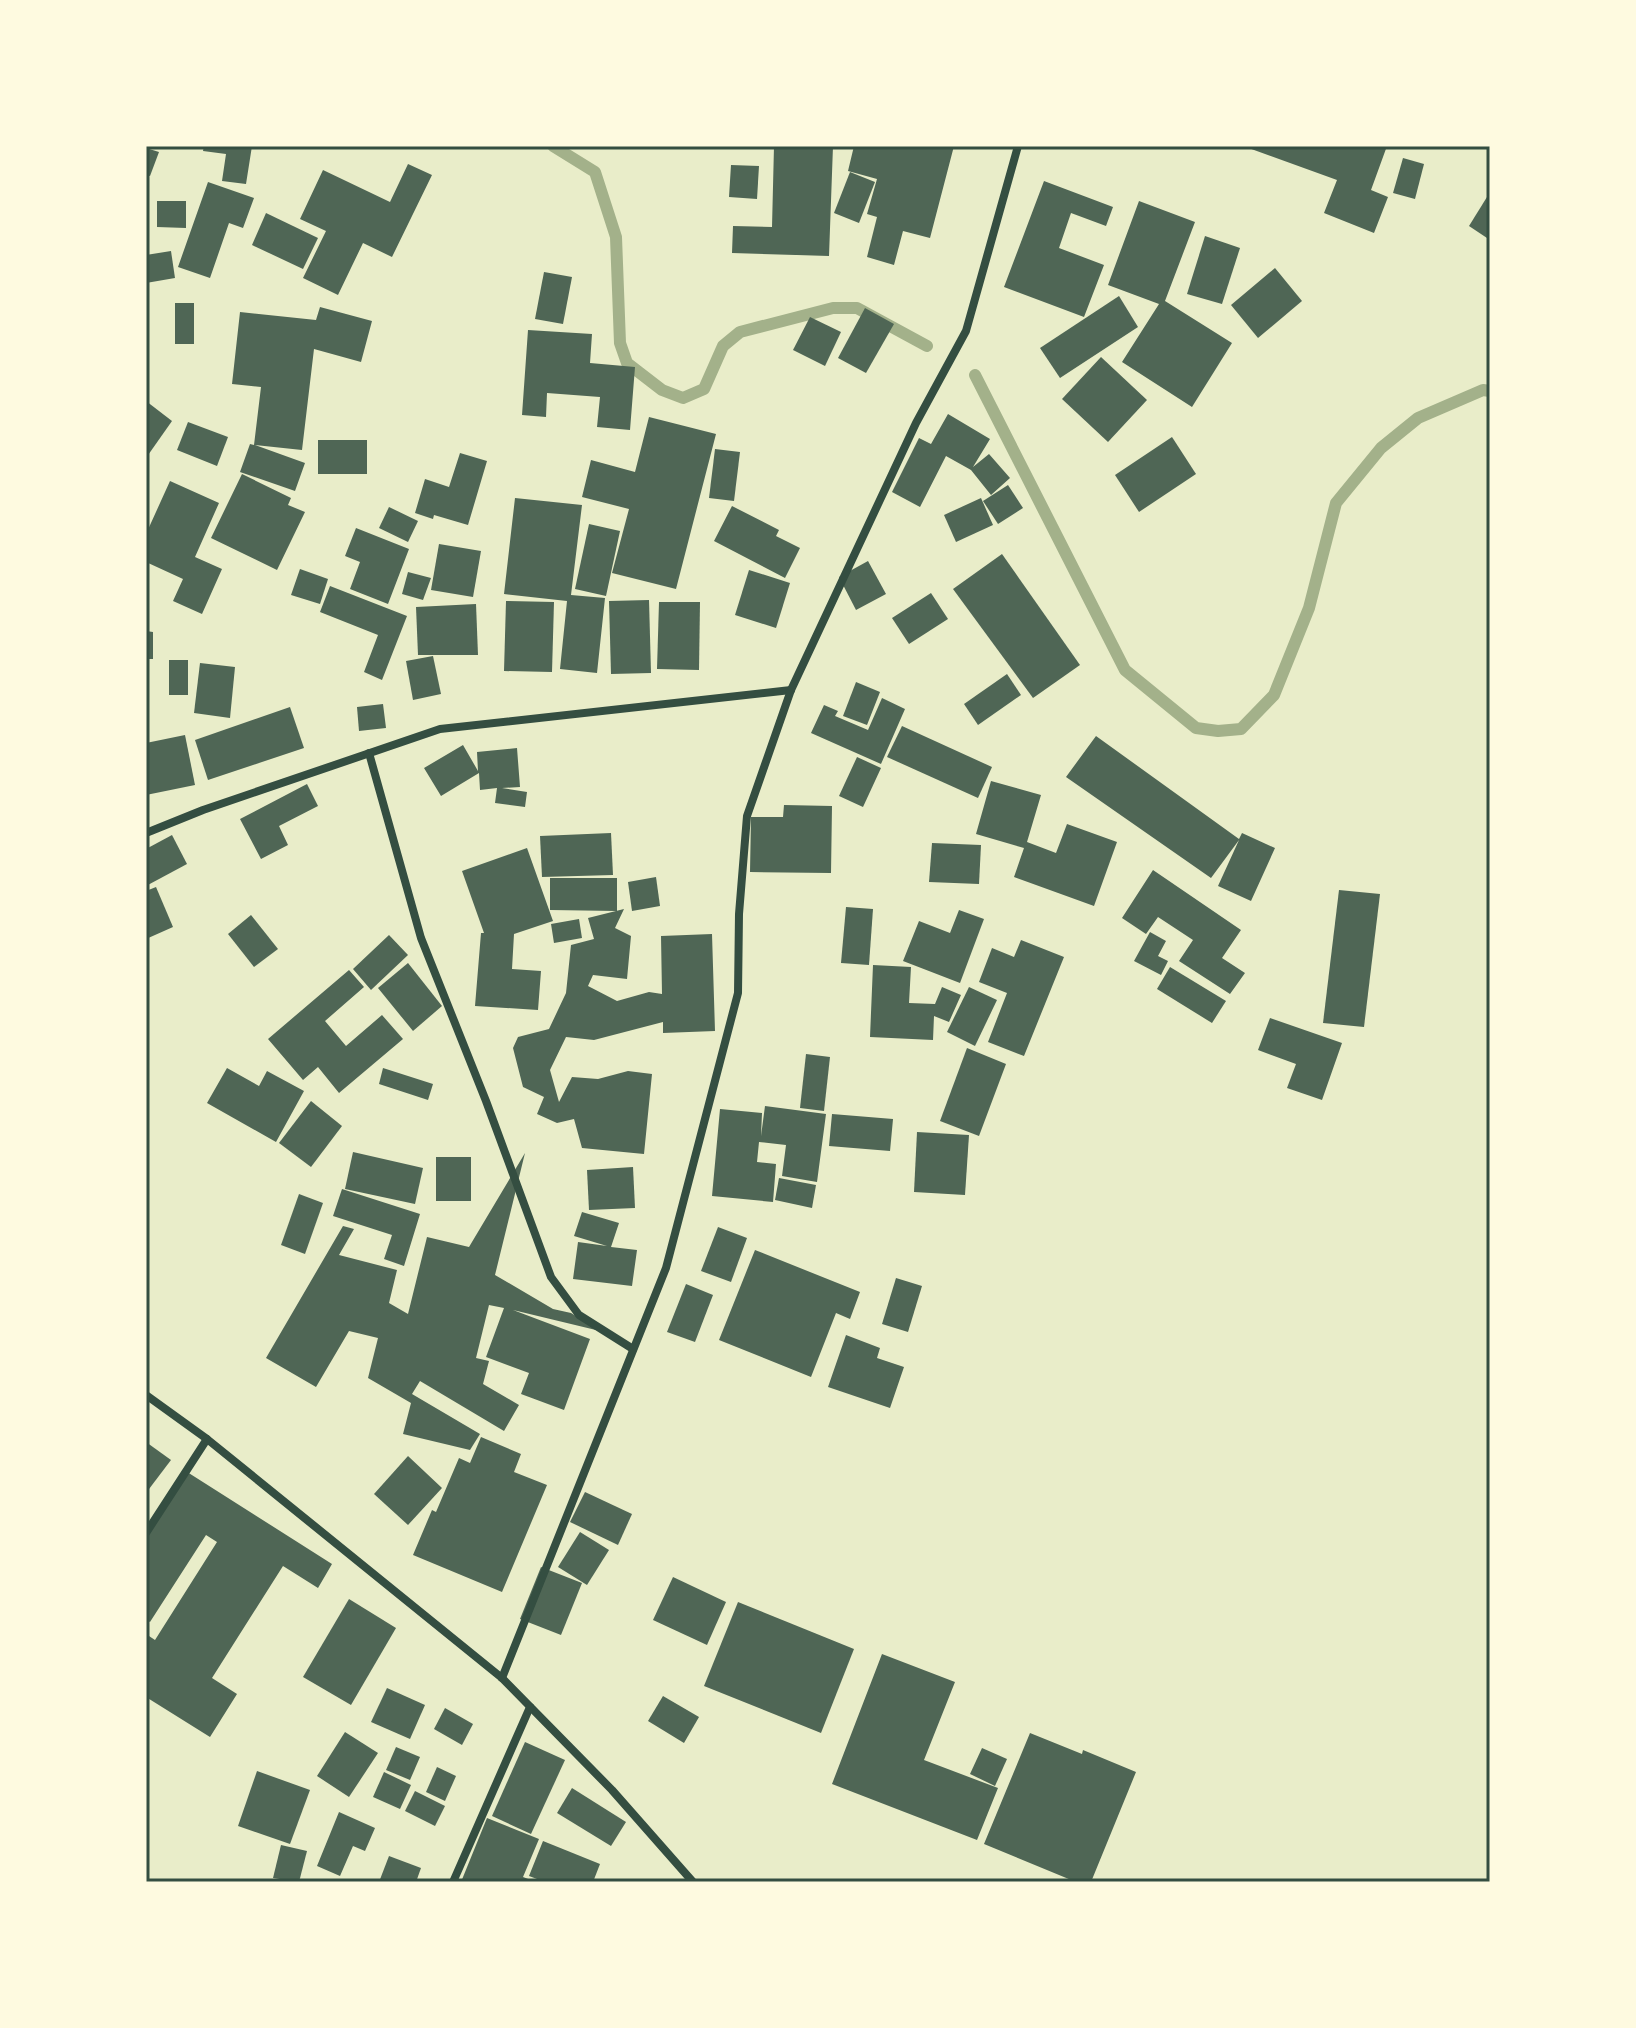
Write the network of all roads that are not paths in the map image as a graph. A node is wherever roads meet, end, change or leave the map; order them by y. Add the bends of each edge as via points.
1 (1018, 146) edge
2 (791, 690) junction
3 (369, 753) junction
4 (146, 833) edge
5 (633, 1349) junction
6 (146, 1395) edge
7 (207, 1439) junction
8 (146, 1533) edge
9 (502, 1678) junction
10 (530, 1707) junction
11 (453, 1882) edge
12 (693, 1882) edge

1 - 2 street via 966,331 916,423
2 - 3 street via 440,729
2 - 5 street via 747,816 738,993 666,1268
3 - 4 street
3 - 5 street via 421,938 551,1277 579,1315
5 - 9 street
6 - 7 street
7 - 8 street
7 - 9 street
9 - 10 street
10 - 11 street
10 - 12 street

